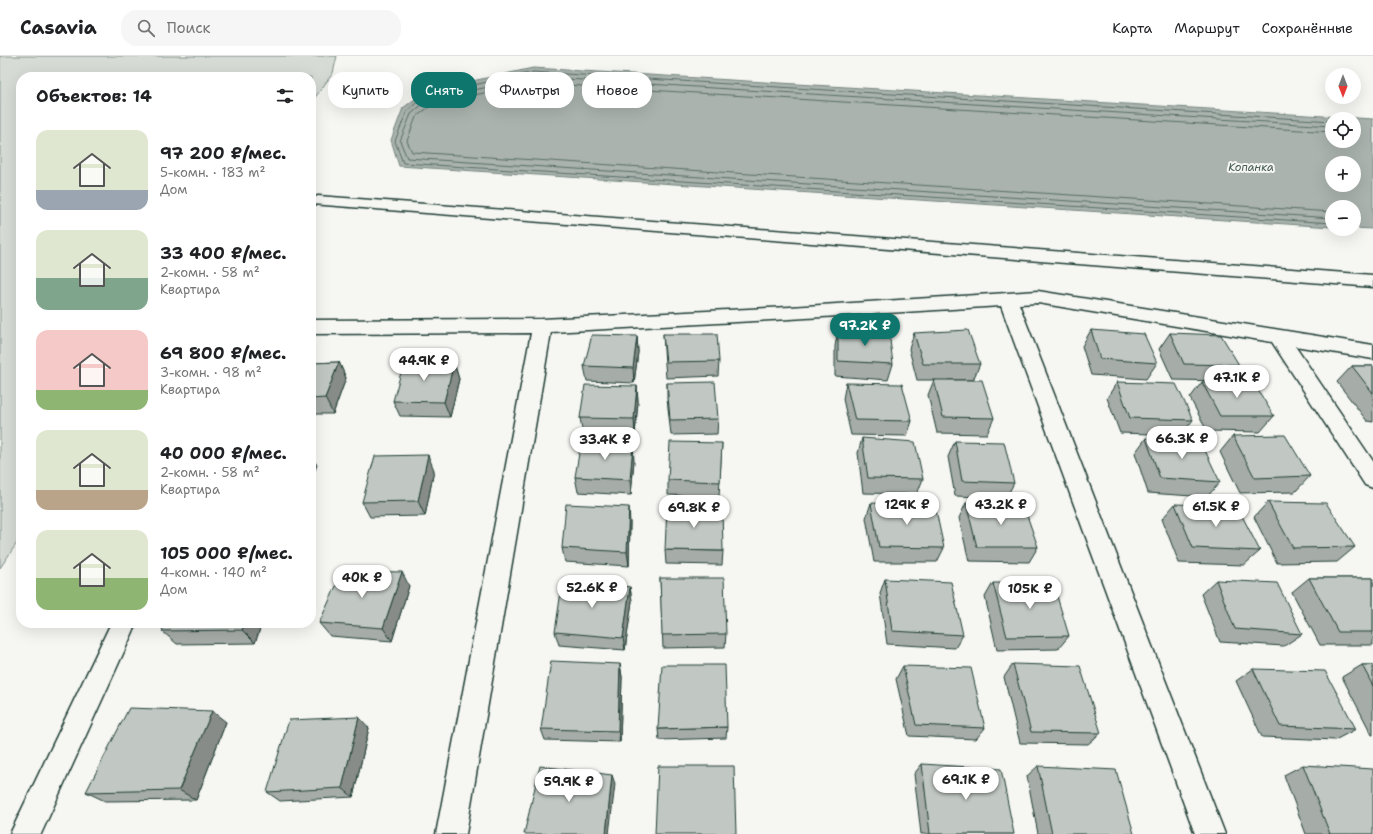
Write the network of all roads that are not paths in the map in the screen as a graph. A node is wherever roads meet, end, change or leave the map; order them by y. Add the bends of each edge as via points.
1 (318, 201) dead end
2 (1373, 281) edge
3 (1008, 299) junction
4 (542, 326) junction
5 (316, 327) edge
6 (1279, 338) junction
7 (1373, 352) edge
8 (1373, 479) edge
9 (122, 628) edge
10 (25, 834) edge
11 (451, 834) edge
12 (1210, 834) edge

1 - 2 street
3 - 4 street
3 - 6 street via 1038,297
3 - 12 street
4 - 5 street
4 - 11 street
6 - 7 street
6 - 8 street
9 - 10 street

